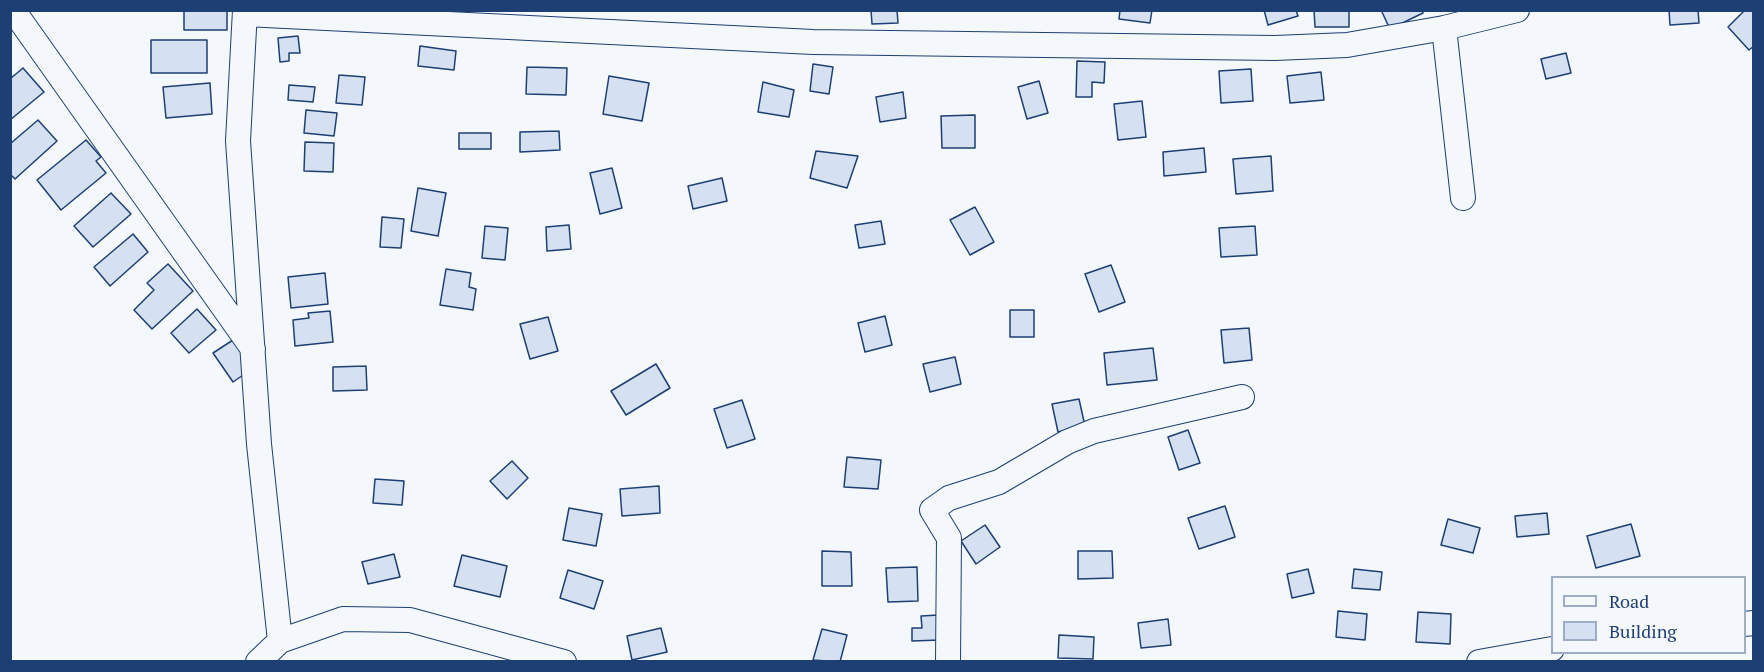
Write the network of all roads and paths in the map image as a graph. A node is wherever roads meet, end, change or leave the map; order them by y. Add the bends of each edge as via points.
1 (14, 10) edge
2 (1516, 10) edge
3 (245, 12) edge
4 (1444, 28) junction
5 (1463, 198) dead end
6 (253, 349) junction
7 (1242, 397) dead end
8 (280, 641) junction
9 (1551, 650) edge
10 (258, 662) edge
11 (564, 662) edge
12 (948, 662) edge
13 (1479, 662) edge

1 - 6 street
2 - 4 street
3 - 4 street via 813,42 1275,48 1347,45
3 - 6 street via 238,141
4 - 5 street
6 - 8 street
7 - 12 street via 1094,431 1067,442 999,482 950,498 932,510 949,538
8 - 10 street
8 - 11 street via 343,619 410,620
9 - 13 street

